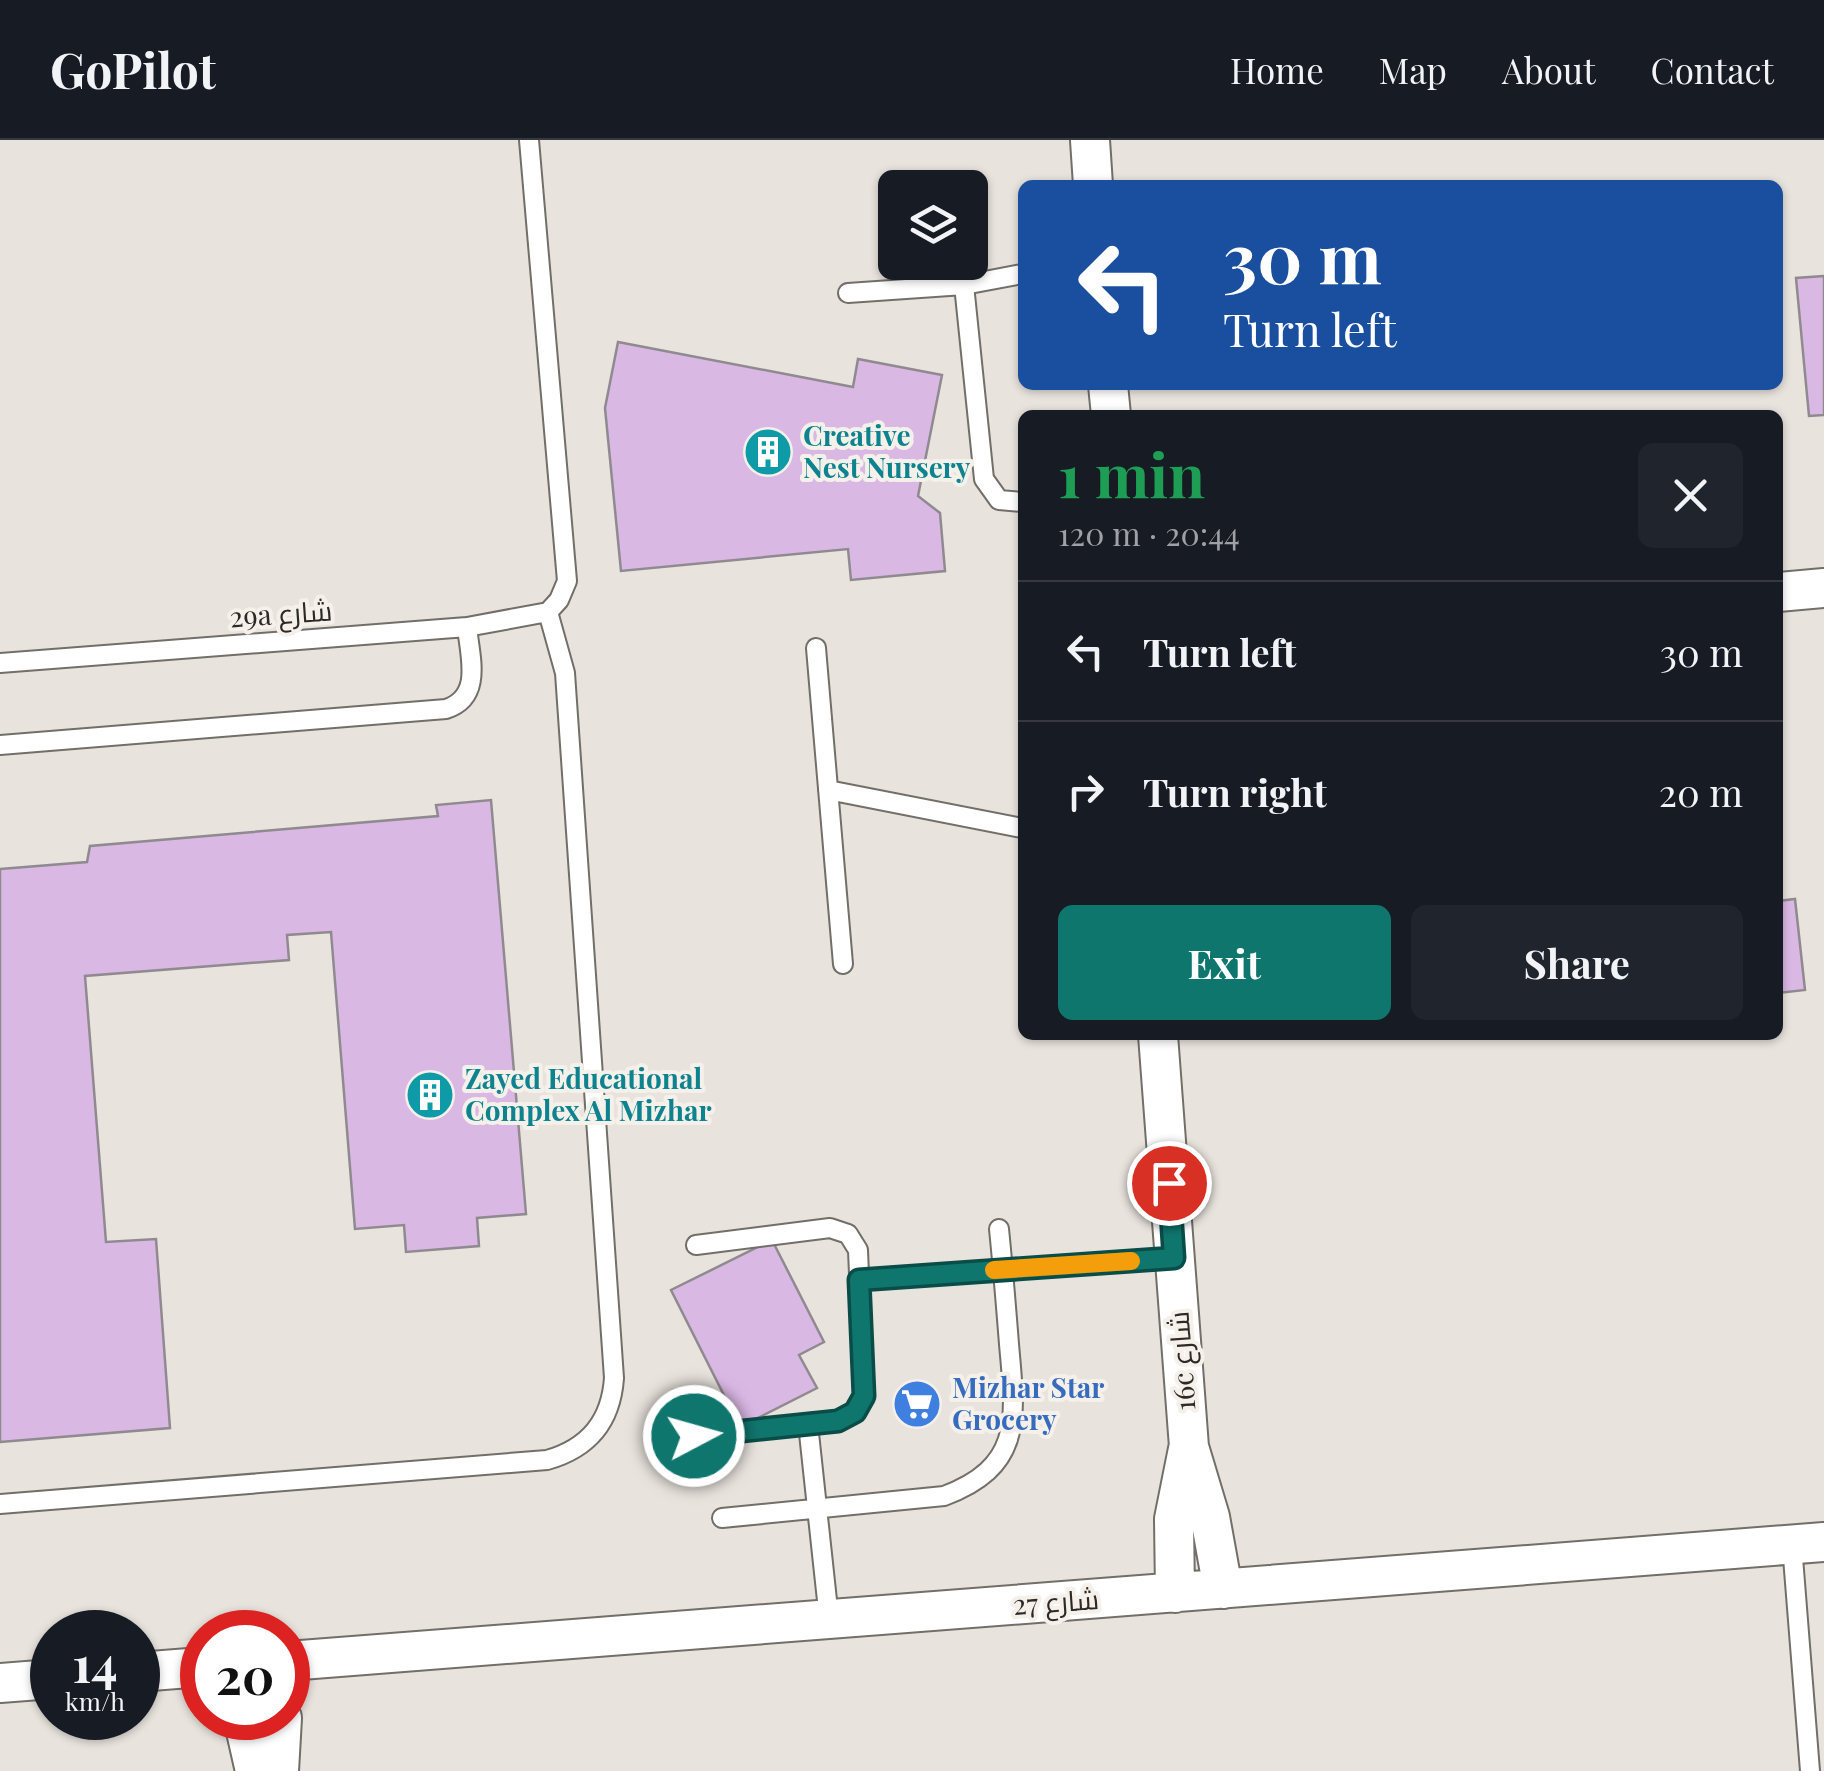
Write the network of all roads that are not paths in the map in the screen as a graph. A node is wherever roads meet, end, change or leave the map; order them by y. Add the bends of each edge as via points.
1 (529, 140) edge
2 (1090, 140) edge
3 (1093, 180) edge
4 (1018, 275) edge
5 (964, 285) junction
6 (848, 293) dead end
7 (1018, 502) edge
8 (1824, 588) edge
9 (1783, 592) edge
10 (554, 606) junction
11 (467, 627) junction
12 (816, 648) dead end
13 (0, 663) edge
14 (0, 745) edge
15 (828, 790) junction
16 (1018, 827) edge
17 (843, 964) dead end
18 (1158, 1040) edge
19 (1000, 1229) dead end
20 (696, 1245) dead end
21 (1174, 1258) junction
22 (1003, 1270) junction
23 (859, 1280) junction
24 (808, 1424) junction
25 (694, 1436) dead end
26 (1189, 1447) junction
27 (0, 1504) edge
28 (817, 1509) junction
29 (722, 1518) dead end
30 (1808, 1543) edge
31 (1223, 1589) junction
32 (1175, 1592) junction
33 (829, 1619) junction
34 (310, 1659) edge
35 (30, 1681) edge
36 (0, 1683) edge
37 (248, 1740) edge
38 (281, 1740) edge
39 (256, 1771) edge
40 (279, 1771) edge
41 (1810, 1771) edge

1 - 10 lane via 567,581
2 - 3 street
4 - 5 lane
5 - 6 lane
5 - 7 lane via 984,479 999,500
8 - 9 street
10 - 11 lane, 29a شارع
10 - 27 lane via 565,673 614,1378 598,1429 568,1454 547,1460
11 - 13 lane, 29a شارع
11 - 14 lane via 473,680 464,699 446,709
12 - 15 lane
15 - 16 lane
15 - 17 lane
18 - 21 street, 16c شارع
19 - 22 lane
20 - 23 lane via 840,1229 855,1241
21 - 22 lane
21 - 26 street, 16c شارع
22 - 23 lane
22 - 28 lane via 1015,1413 993,1466 944,1496
23 - 24 lane via 864,1396 847,1418
24 - 25 lane
24 - 28 lane
26 - 31 street, 16c شارع
26 - 32 street, 16c شارع via 1174,1519
28 - 29 lane
28 - 33 lane
30 - 31 street, شارع 27
30 - 41 lane
31 - 32 street, شارع 27
32 - 33 street, شارع 27
33 - 34 street, شارع 27
35 - 36 street
37 - 39 street
38 - 40 street

